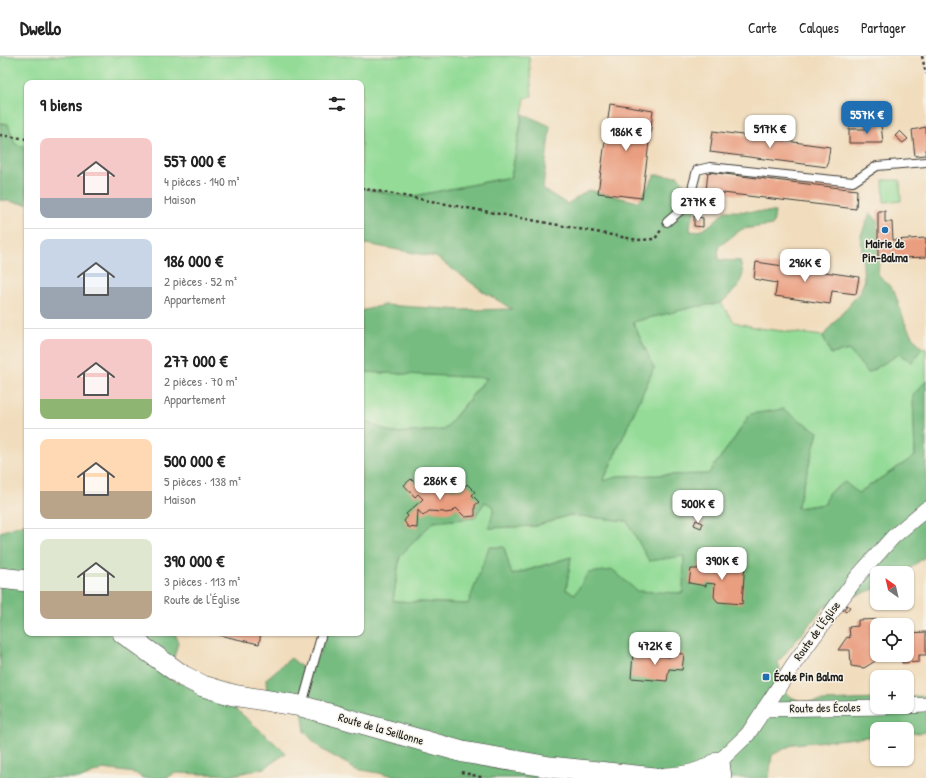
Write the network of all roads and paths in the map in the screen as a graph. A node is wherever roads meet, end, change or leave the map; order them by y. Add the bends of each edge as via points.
1 (922, 56) edge
2 (926, 74) edge
3 (0, 136) edge
4 (24, 139) edge
5 (926, 162) edge
6 (364, 189) edge
7 (668, 222) joint
8 (926, 509) edge
9 (0, 578) edge
10 (24, 581) edge
11 (127, 636) edge
12 (321, 636) edge
13 (926, 705) edge
14 (302, 706) junction
15 (914, 706) edge
16 (870, 707) edge
17 (764, 708) junction
18 (720, 770) edge
19 (655, 778) edge
20 (665, 778) edge

1 - 2 path
3 - 4 path
5 - 7 lane via 877,166 853,182 710,167 697,170 688,204
6 - 7 path via 638,240 656,239
8 - 17 street, Route de l'Église via 893,538 858,576
9 - 10 street
11 - 14 street, Route de la Seillonne via 168,667 203,686 233,695
12 - 14 lane
13 - 15 street
14 - 19 street, Route de la Seillonne via 463,752 550,767
16 - 17 street, Route des Écoles
17 - 18 street, Route de l'Église
18 - 20 street

